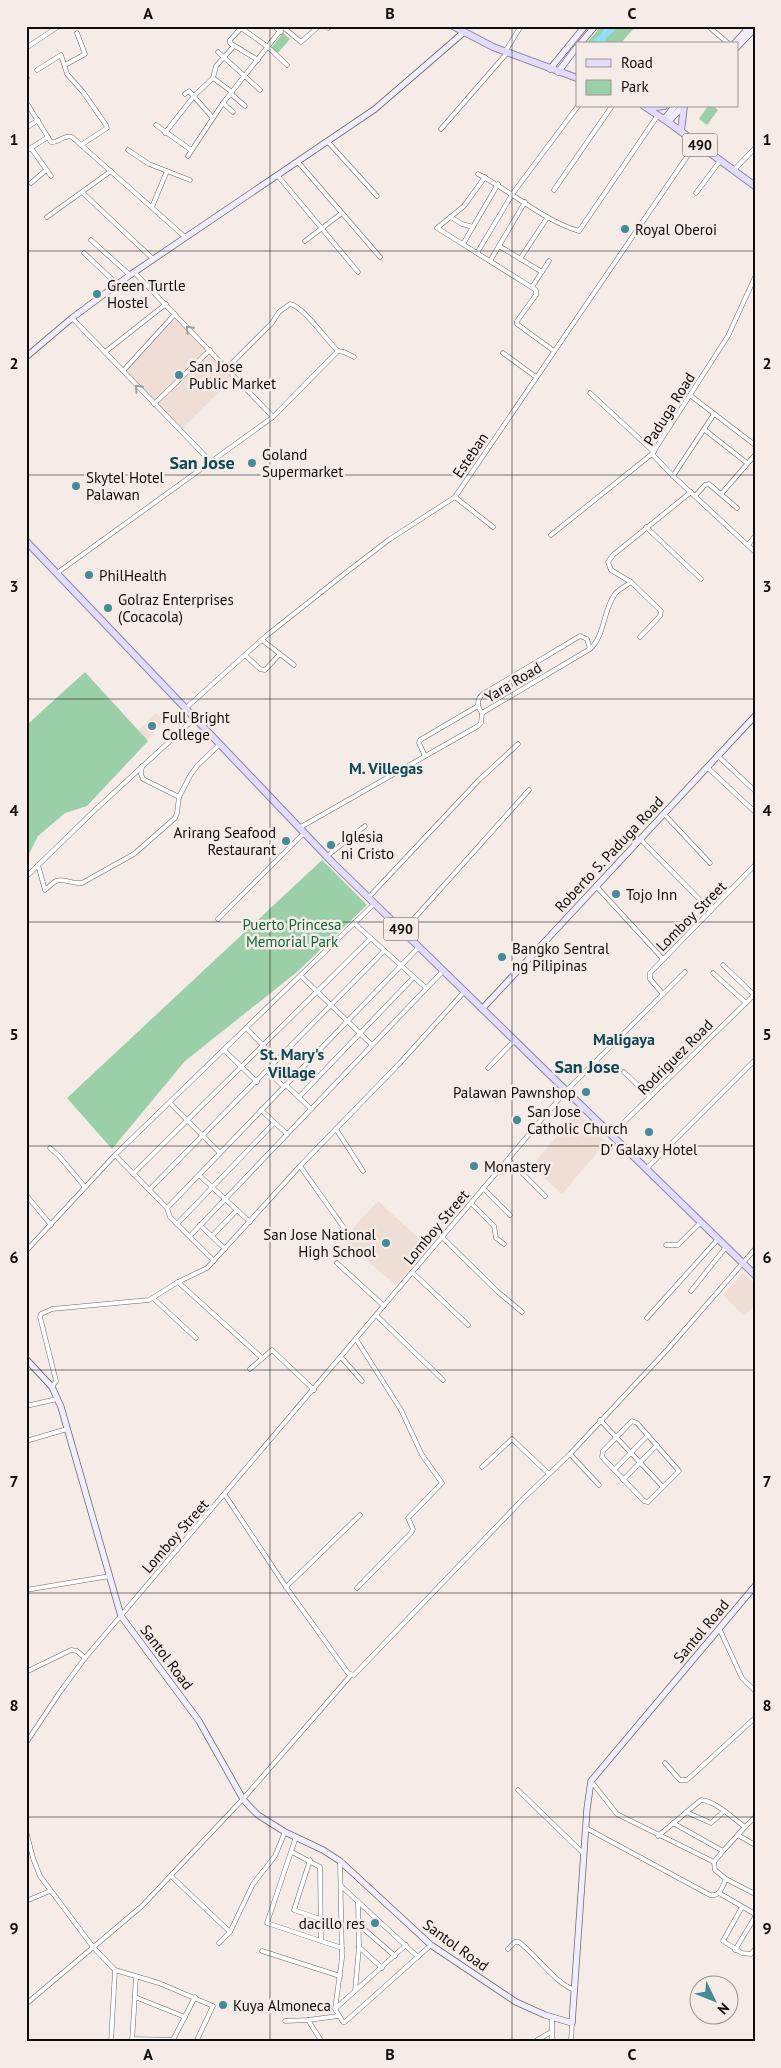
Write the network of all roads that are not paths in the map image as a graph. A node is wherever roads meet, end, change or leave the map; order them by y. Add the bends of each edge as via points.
1 (59, 26) edge
2 (274, 26) edge
3 (284, 26) edge
4 (319, 26) edge
5 (453, 26) edge
6 (521, 26) edge
7 (585, 26) edge
8 (594, 26) edge
9 (708, 26) edge
10 (750, 26) edge
11 (242, 27) edge
12 (755, 28) edge
13 (77, 32) dead end
14 (281, 32) junction
15 (463, 33) junction
16 (582, 42) edge
17 (727, 42) edge
18 (736, 42) edge
19 (234, 46) junction
20 (738, 46) edge
21 (268, 47) junction
22 (26, 48) edge
23 (576, 48) edge
24 (218, 52) dead end
25 (506, 52) junction
26 (224, 57) junction
27 (258, 60) junction
28 (66, 65) junction
29 (287, 65) dead end
30 (550, 69) junction
31 (37, 70) dead end
32 (558, 72) junction
33 (244, 76) junction
34 (213, 78) junction
35 (576, 78) edge
36 (260, 90) dead end
37 (231, 93) junction
38 (185, 94) dead end
39 (194, 96) junction
40 (26, 102) edge
41 (223, 103) junction
42 (244, 106) dead end
43 (577, 108) edge
44 (611, 108) edge
45 (647, 108) edge
46 (673, 108) edge
47 (680, 108) edge
48 (683, 108) edge
49 (233, 112) dead end
50 (212, 118) junction
51 (663, 118) junction
52 (38, 120) junction
53 (156, 125) dead end
54 (26, 128) edge
55 (441, 128) dead end
56 (681, 131) junction
57 (165, 133) junction
58 (48, 137) junction
59 (328, 142) junction
60 (697, 142) junction
61 (81, 145) junction
62 (31, 148) junction
63 (755, 148) edge
64 (128, 150) dead end
65 (191, 150) junction
66 (26, 151) edge
67 (188, 156) dead end
68 (720, 160) junction
69 (298, 162) junction
70 (46, 170) junction
71 (734, 170) junction
72 (111, 171) junction
73 (167, 171) junction
74 (478, 174) dead end
75 (51, 176) dead end
76 (278, 176) junction
77 (485, 177) junction
78 (190, 180) dead end
79 (31, 183) dead end
80 (498, 184) junction
81 (755, 186) edge
82 (554, 190) dead end
83 (82, 193) junction
84 (513, 193) junction
85 (696, 193) dead end
86 (377, 196) dead end
87 (525, 202) junction
88 (152, 207) junction
89 (342, 213) junction
90 (451, 217) junction
91 (47, 218) dead end
92 (547, 218) junction
93 (322, 227) junction
94 (473, 227) junction
95 (185, 237) junction
96 (91, 240) dead end
97 (305, 241) dead end
98 (463, 244) junction
99 (499, 246) junction
100 (84, 253) dead end
101 (477, 253) junction
102 (380, 257) dead end
103 (153, 259) junction
104 (520, 259) junction
105 (490, 261) junction
106 (549, 261) dead end
107 (358, 272) dead end
108 (542, 272) junction
109 (132, 273) junction
110 (755, 277) edge
111 (117, 284) junction
112 (532, 287) junction
113 (166, 304) junction
114 (175, 314) junction
115 (72, 318) junction
116 (210, 350) junction
117 (338, 351) junction
118 (554, 351) junction
119 (105, 352) junction
120 (503, 354) dead end
121 (354, 356) dead end
122 (26, 357) edge
123 (227, 368) junction
124 (123, 371) junction
125 (536, 377) junction
126 (590, 393) dead end
127 (691, 396) junction
128 (154, 404) junction
129 (714, 414) junction
130 (273, 417) junction
131 (705, 430) junction
132 (755, 445) edge
133 (653, 453) junction
134 (755, 455) edge
135 (211, 462) junction
136 (747, 463) junction
137 (673, 476) junction
138 (691, 492) junction
139 (722, 493) junction
140 (695, 496) junction
141 (455, 497) junction
142 (737, 508) dead end
143 (493, 527) dead end
144 (646, 527) junction
145 (552, 535) dead end
146 (755, 536) edge
147 (26, 541) edge
148 (748, 545) junction
149 (755, 552) edge
150 (57, 573) junction
151 (701, 579) dead end
152 (631, 582) junction
153 (640, 637) dead end
154 (262, 640) junction
155 (590, 649) junction
156 (280, 654) junction
157 (245, 655) junction
158 (294, 665) dead end
159 (478, 706) junction
160 (186, 708) junction
161 (482, 713) junction
162 (755, 716) edge
163 (195, 718) junction
164 (220, 744) junction
165 (518, 744) dead end
166 (425, 756) junction
167 (718, 756) junction
168 (142, 766) junction
169 (707, 767) junction
170 (529, 790) dead end
171 (755, 792) edge
172 (179, 797) junction
173 (755, 812) edge
174 (664, 814) junction
175 (365, 826) dead end
176 (301, 830) junction
177 (640, 839) junction
178 (327, 856) junction
179 (710, 863) dead end
180 (38, 865) junction
181 (755, 866) edge
182 (26, 877) edge
183 (596, 886) junction
184 (368, 898) junction
185 (374, 904) junction
186 (711, 911) junction
187 (218, 918) dead end
188 (354, 923) junction
189 (403, 931) junction
190 (370, 938) junction
191 (419, 947) junction
192 (384, 951) junction
193 (663, 959) junction
194 (723, 965) dead end
195 (400, 966) junction
196 (443, 971) junction
197 (685, 972) dead end
198 (713, 973) dead end
199 (300, 976) junction
200 (413, 978) junction
201 (426, 988) junction
202 (317, 992) junction
203 (464, 992) junction
204 (663, 994) junction
205 (754, 994) edge
206 (746, 1003) junction
207 (331, 1006) junction
208 (482, 1009) junction
209 (347, 1021) junction
210 (247, 1029) junction
211 (360, 1033) junction
212 (514, 1041) junction
213 (263, 1045) junction
214 (372, 1045) junction
215 (224, 1050) junction
216 (278, 1060) junction
217 (755, 1060) edge
218 (241, 1067) junction
219 (488, 1068) dead end
220 (267, 1071) junction
221 (624, 1072) dead end
222 (256, 1082) junction
223 (285, 1086) junction
224 (565, 1092) junction
225 (299, 1097) junction
226 (650, 1097) junction
227 (170, 1103) junction
228 (311, 1109) junction
229 (261, 1110) junction
230 (187, 1121) junction
231 (274, 1123) junction
232 (336, 1129) junction
233 (287, 1134) junction
234 (611, 1135) junction
235 (203, 1137) junction
236 (50, 1148) dead end
237 (220, 1153) junction
238 (115, 1156) junction
239 (508, 1159) junction
240 (300, 1166) junction
241 (646, 1168) junction
242 (363, 1171) dead end
243 (133, 1174) junction
244 (199, 1174) junction
245 (85, 1187) junction
246 (213, 1187) junction
247 (483, 1188) junction
248 (150, 1190) junction
249 (26, 1195) edge
250 (545, 1196) dead end
251 (225, 1199) junction
252 (471, 1203) junction
253 (167, 1208) junction
254 (237, 1210) junction
255 (510, 1215) dead end
256 (250, 1222) junction
257 (701, 1222) junction
258 (177, 1224) junction
259 (51, 1225) junction
260 (200, 1225) junction
261 (344, 1228) dead end
262 (190, 1236) junction
263 (212, 1236) junction
264 (442, 1237) junction
265 (718, 1239) junction
266 (504, 1244) dead end
267 (666, 1245) dead end
268 (726, 1247) junction
269 (755, 1248) edge
270 (225, 1249) junction
271 (26, 1251) edge
272 (214, 1261) junction
273 (337, 1263) dead end
274 (742, 1263) junction
275 (412, 1272) junction
276 (755, 1275) edge
277 (178, 1282) junction
278 (691, 1291) dead end
279 (153, 1298) junction
280 (384, 1306) junction
281 (522, 1312) dead end
282 (376, 1315) junction
283 (648, 1318) dead end
284 (468, 1325) dead end
285 (196, 1338) dead end
286 (356, 1339) junction
287 (341, 1357) junction
288 (262, 1358) junction
289 (26, 1359) edge
290 (250, 1370) dead end
291 (443, 1380) dead end
292 (362, 1381) dead end
293 (52, 1387) junction
294 (314, 1390) junction
295 (58, 1399) junction
296 (26, 1406) edge
297 (600, 1420) junction
298 (67, 1428) junction
299 (648, 1435) junction
300 (616, 1436) junction
301 (26, 1441) edge
302 (657, 1445) junction
303 (632, 1453) junction
304 (570, 1454) junction
305 (640, 1462) junction
306 (482, 1467) dead end
307 (614, 1470) junction
308 (549, 1474) junction
309 (623, 1480) junction
310 (599, 1485) dead end
311 (663, 1487) junction
312 (225, 1495) junction
313 (360, 1515) dead end
314 (110, 1576) junction
315 (755, 1586) edge
316 (286, 1587) junction
317 (357, 1588) dead end
318 (26, 1590) edge
319 (121, 1616) junction
320 (720, 1628) junction
321 (85, 1658) junction
322 (26, 1672) edge
323 (351, 1675) junction
324 (755, 1690) edge
325 (755, 1718) edge
326 (26, 1744) edge
327 (665, 1763) dead end
328 (591, 1781) junction
329 (518, 1790) dead end
330 (243, 1799) junction
331 (724, 1811) junction
332 (686, 1812) junction
333 (755, 1817) edge
334 (673, 1824) junction
335 (745, 1827) junction
336 (586, 1828) junction
337 (26, 1831) edge
338 (285, 1832) junction
339 (738, 1835) junction
340 (658, 1836) junction
341 (296, 1838) junction
342 (755, 1845) edge
343 (724, 1851) junction
344 (292, 1852) junction
345 (584, 1854) junction
346 (310, 1860) junction
347 (340, 1861) junction
348 (714, 1862) junction
349 (171, 1876) junction
350 (726, 1878) junction
351 (341, 1886) junction
352 (50, 1891) junction
353 (719, 1893) junction
354 (755, 1894) edge
355 (26, 1901) edge
356 (358, 1902) junction
357 (742, 1907) junction
358 (755, 1916) edge
359 (320, 1919) junction
360 (358, 1924) junction
361 (230, 1932) junction
362 (321, 1941) junction
363 (219, 1943) dead end
364 (406, 1945) junction
365 (431, 1945) junction
366 (93, 1947) junction
367 (359, 1947) junction
368 (342, 1948) junction
369 (508, 1949) dead end
370 (755, 1949) edge
371 (735, 1950) junction
372 (262, 1951) dead end
373 (395, 1956) junction
374 (418, 1957) junction
375 (382, 1968) junction
376 (115, 1970) junction
377 (340, 1976) junction
378 (136, 1977) junction
379 (575, 1990) junction
380 (354, 1991) junction
381 (135, 1997) junction
382 (195, 1997) junction
383 (26, 2004) edge
384 (335, 2009) junction
385 (338, 2016) junction
386 (185, 2017) junction
387 (552, 2018) junction
388 (308, 2020) junction
389 (285, 2021) dead end
390 (572, 2023) junction
391 (551, 2032) junction
392 (132, 2040) edge
393 (172, 2041) edge
394 (111, 2042) edge
395 (196, 2042) edge
396 (322, 2042) edge
397 (534, 2042) edge
398 (552, 2042) edge
399 (571, 2042) edge

1 - 22 street
2 - 14 street
3 - 4 street via 301,42
3 - 14 street
5 - 15 main road
6 - 25 street
7 - 30 street
8 - 16 street
9 - 17 street
10 - 18 street
11 - 19 street via 230,40
11 - 21 street
12 - 20 street
13 - 28 street via 85,52
14 - 21 street
15 - 25 main road
15 - 59 street via 375,109
19 - 26 street
19 - 27 street
21 - 27 street
21 - 29 street
23 - 32 street
24 - 26 street
25 - 30 main road
25 - 55 street
26 - 33 street
26 - 34 street via 216,66
27 - 33 street
28 - 31 street via 60,54
28 - 61 street via 66,74 107,127
30 - 32 main road
32 - 35 main road
33 - 36 street
33 - 37 street
34 - 37 street
34 - 39 street
37 - 41 street
37 - 42 street
38 - 39 street via 189,91
39 - 50 street
39 - 57 street
40 - 52 street
41 - 49 street
41 - 50 street
43 - 84 street
44 - 82 street
45 - 51 main road, 490
46 - 51 street
47 - 51 street
48 - 56 main road
50 - 65 street
51 - 56 main road, 490
51 - 92 street via 582,229 578,231
52 - 54 street
52 - 58 street
53 - 57 street
56 - 60 main road, 490
57 - 65 street
58 - 61 street via 54,142 69,136
58 - 62 street
59 - 69 street
59 - 86 street
60 - 68 main road, 490
60 - 118 street, Esteban
61 - 72 street
62 - 66 street
62 - 70 street
63 - 71 street
64 - 73 street via 148,164
65 - 67 street
68 - 71 main road, 490
68 - 85 street
69 - 76 street
69 - 89 street
70 - 75 street
70 - 79 street
71 - 81 main road, 490
72 - 83 street
72 - 88 street
73 - 78 street
73 - 88 street
74 - 77 street
76 - 93 street
76 - 95 street
77 - 80 street
77 - 90 street via 467,203
80 - 84 street
80 - 94 street
83 - 91 street
83 - 103 street
84 - 87 street
84 - 101 street
87 - 92 street
87 - 99 street
88 - 95 street
89 - 93 street
89 - 102 street
90 - 94 street
90 - 98 street via 437,228
92 - 104 street
93 - 97 street
93 - 107 street
94 - 98 street
95 - 103 street
96 - 109 street
98 - 101 street
99 - 104 street
99 - 105 street
100 - 111 street
101 - 105 street
103 - 109 street
104 - 108 street
105 - 112 street
106 - 108 street
108 - 112 street
109 - 111 street
109 - 113 street
110 - 127 street, Paduga Road via 728,336
111 - 115 street
112 - 118 street via 536,295 516,324
113 - 114 street
113 - 119 street
116 -> 114 street
114 - 124 street
115 - 119 street
115 - 122 street
116 - 123 street
116 - 128 street
117 - 121 street
117 - 123 street via 290,304
117 - 130 street
118 - 125 street, Esteban
119 - 124 street
120 - 125 street
123 - 130 street
128 -> 124 street
125 - 141 street, Esteban
126 - 133 street
127 - 129 street
127 - 133 street, Paduga Road
128 - 135 street
129 - 131 street
129 - 132 street
130 - 135 street
131 - 136 street
131 - 137 street
133 - 137 street, Paduga Road
133 - 145 street
134 - 136 street
135 - 150 street
136 - 139 street
137 - 138 street, Paduga Road
138 - 140 street, Paduga Road
138 - 144 street
139 - 140 street via 707,484
139 - 142 street
140 - 148 street, Paduga Road
141 - 143 street
141 - 154 street, Esteban via 376,550
144 - 151 street
144 - 152 street via 608,562 611,570
146 - 148 street
147 - 150 main road, 490
148 - 149 street, Paduga Road
150 - 160 main road, 490
152 - 153 street via 662,612
152 - 155 street via 613,597 596,642
154 - 156 street
154 - 157 street, Esteban
155 - 159 street via 587,639 580,636 483,694
155 - 161 street, Yara Road
156 - 157 street via 265,670
156 - 158 street
157 - 160 street, Esteban
159 - 161 street
159 - 166 street via 420,740
160 - 163 main road, 490
161 - 166 street, Yara Road via 480,725
162 - 167 street, Roberto S. Paduga Road
163 - 164 main road, 490
163 - 168 street
164 - 172 street via 198,765
164 - 176 main road, 490
165 - 184 street via 479,780
166 - 176 street, Yara Road
167 - 169 street, Roberto S. Paduga Road
167 - 171 street
168 - 172 street via 143,779
168 - 180 street
169 - 173 street
169 - 174 street, Roberto S. Paduga Road
170 - 189 street
172 - 180 street via 176,816 145,846 82,883 55,881 45,890
174 - 177 street, Roberto S. Paduga Road
174 - 179 street
175 - 178 street
176 - 178 main road, 490
176 - 187 street, Yara Road
177 - 183 street, Roberto S. Paduga Road
177 - 186 street
178 - 184 main road, 490
180 - 182 street
181 - 186 street, Lomboy Street
183 - 193 street
183 - 208 street, Roberto S. Paduga Road
184 - 185 main road, 490
185 - 188 street
185 - 189 main road, 490
186 - 193 street, Lomboy Street
188 - 190 street
188 - 199 street
189 - 191 main road, 490
190 - 192 street
190 - 202 street
191 - 195 street
191 - 196 main road, 490
192 - 195 street
192 - 207 street
193 - 204 street, Lomboy Street via 649,977
194 - 205 street
195 - 200 street
195 - 209 street
196 - 201 street
196 - 203 main road, 490
197 - 204 street
198 - 206 street
199 - 202 street
199 - 210 street
200 - 201 street
200 - 211 street
201 - 214 street
202 - 207 street
202 - 213 street
203 - 208 main road, 490
203 - 232 street
204 - 224 street, Lomboy Street
205 - 206 street, Rodriguez Road
206 - 226 street, Rodriguez Road
207 - 209 street
207 - 216 street
208 - 212 main road, 490
209 - 211 street
209 - 223 street
210 - 213 street
210 - 215 street
211 - 214 street
211 - 225 street
212 - 219 street
212 - 224 main road, 490
213 - 216 street
213 - 218 street
214 - 228 street
215 - 218 street
215 - 227 street
216 - 220 street
217 - 241 street
218 - 222 street
218 - 230 street
220 - 222 street
220 - 223 street
221 - 226 street
222 - 235 street
223 - 225 street
223 - 229 street
224 - 234 main road, 490
224 - 239 street, Lomboy Street
225 - 228 street
226 - 234 street, Rodriguez Road
227 - 230 street
227 - 238 street
228 - 233 street
229 - 231 street
229 - 237 street
230 - 235 street
230 - 243 street
231 - 233 street
231 - 246 street
232 - 240 street
232 - 242 street
233 - 251 street
234 - 241 main road, 490
235 - 237 street
235 - 248 street
236 - 245 street
237 - 244 street
238 - 243 street
238 - 245 street
239 - 247 street, Lomboy Street
239 - 250 street
240 - 256 street
240 - 261 street
241 - 257 main road, 490
243 - 248 street
244 - 246 street
244 - 253 street
245 - 259 street
246 - 251 street
246 - 258 street
247 - 252 street, Lomboy Street
247 - 255 street
248 - 253 street
249 - 259 street
251 - 254 street
251 - 260 street
252 - 264 street, Lomboy Street
252 - 266 street via 494,1226 496,1238
253 - 258 street
254 - 256 street
254 - 263 street
256 - 270 street
257 - 265 main road, 490
257 - 267 street via 678,1245
258 - 262 street
259 - 271 street
260 - 262 street
260 - 263 street
262 - 272 street
263 - 270 street
264 - 275 street, Lomboy Street
264 - 281 street
265 - 268 main road, 490
265 - 283 street
268 - 274 main road, 490
268 - 278 street
269 - 274 street
270 - 272 street
272 - 277 street via 204,1270
273 - 280 street
274 - 276 main road, 490
274 - 297 street via 667,1350
275 - 280 street, Lomboy Street
275 - 284 street
277 - 279 street
277 - 288 street
279 - 285 street
279 - 293 street via 52,1309 41,1314 56,1381
280 - 282 street, Lomboy Street
282 - 286 street, Lomboy Street
282 - 291 street
286 - 287 street, Lomboy Street
286 - 317 street via 401,1410 422,1455 442,1481 408,1518 413,1529 411,1533
287 - 292 street
287 - 294 street, Lomboy Street
288 - 290 street
288 - 294 street via 272,1350
289 - 293 street
293 - 295 street
294 - 312 street, Lomboy Street
295 - 296 street
295 - 298 street
297 - 300 street
297 - 304 street
298 - 301 street
298 - 314 street
299 - 300 street via 632,1421
299 - 302 street
299 - 303 street
300 - 303 street
300 - 307 street via 602,1454
302 - 305 street
302 - 311 street via 679,1471
303 - 305 street
303 - 307 street
304 - 308 street
304 - 310 street
305 - 309 street
305 - 311 street
306 - 308 street via 512,1439
307 - 309 street
308 - 323 street
309 - 311 street via 646,1502
312 - 316 street
312 - 319 street, Lomboy Street
313 - 316 street
314 - 318 street
314 - 319 street
315 - 320 street, Santol Road
316 - 323 street
319 - 321 street, Santol Road
319 - 330 street, Santol Road via 198,1721
320 - 324 street via 742,1678
320 - 328 street, Santol Road
321 - 322 street via 71,1650
321 - 326 street, Santol Road
323 - 330 street
325 - 327 street via 687,1780 678,1778
328 - 336 street
328 - 340 street via 617,1814
329 - 345 street
330 - 338 street, Santol Road via 258,1815
330 - 349 street
331 - 332 street via 703,1800
331 - 332 street via 711,1823
331 - 335 street
332 - 334 street
333 - 335 street
334 - 340 street
334 - 343 street
335 - 339 street
336 - 345 street
336 - 353 street via 710,1895
337 - 352 street via 36,1867
338 - 341 street, Santol Road
338 - 361 street via 275,1856 253,1884
339 - 342 street
339 - 343 street
340 - 348 street
341 - 344 street
341 - 347 street, Santol Road
343 - 348 street
344 - 346 street
344 - 362 street via 267,1923
345 - 379 street
346 - 359 street via 320,1867
346 - 359 street via 294,1910
347 - 351 street
347 - 365 street, Santol Road
348 - 350 street via 714,1870
349 - 361 street
349 - 366 street via 128,1919
350 - 353 street
350 - 354 street
351 - 356 street
351 - 368 street
352 - 355 street
352 - 366 street
353 - 357 street
356 - 360 street
356 - 364 street
357 - 358 street
357 - 371 street via 723,1940
358 - 371 street
359 - 362 street
360 - 367 street
360 - 373 street
361 - 363 street
362 - 368 street
364 - 373 street
364 - 374 street
365 - 374 street
365 - 387 street, Santol Road via 516,2002
366 - 376 street
366 - 383 street
367 - 375 street
367 - 380 street
368 - 377 street
369 - 379 street via 519,1942 561,1984
370 - 371 street via 748,1955
372 - 377 street
373 - 375 street
374 - 385 street via 345,2022
375 - 380 street
376 - 378 street
376 - 394 street
377 - 384 street
378 - 381 street
378 - 382 street
379 - 390 street
380 - 384 street
381 - 386 street
381 - 392 street
382 - 386 street
382 - 395 street via 214,2007
384 - 385 street
385 - 388 street
386 - 393 street
387 - 390 street, Santol Road
387 - 391 street
388 - 389 street
388 - 396 street
390 - 399 street
391 - 397 street
391 - 398 street
392 - 393 street

